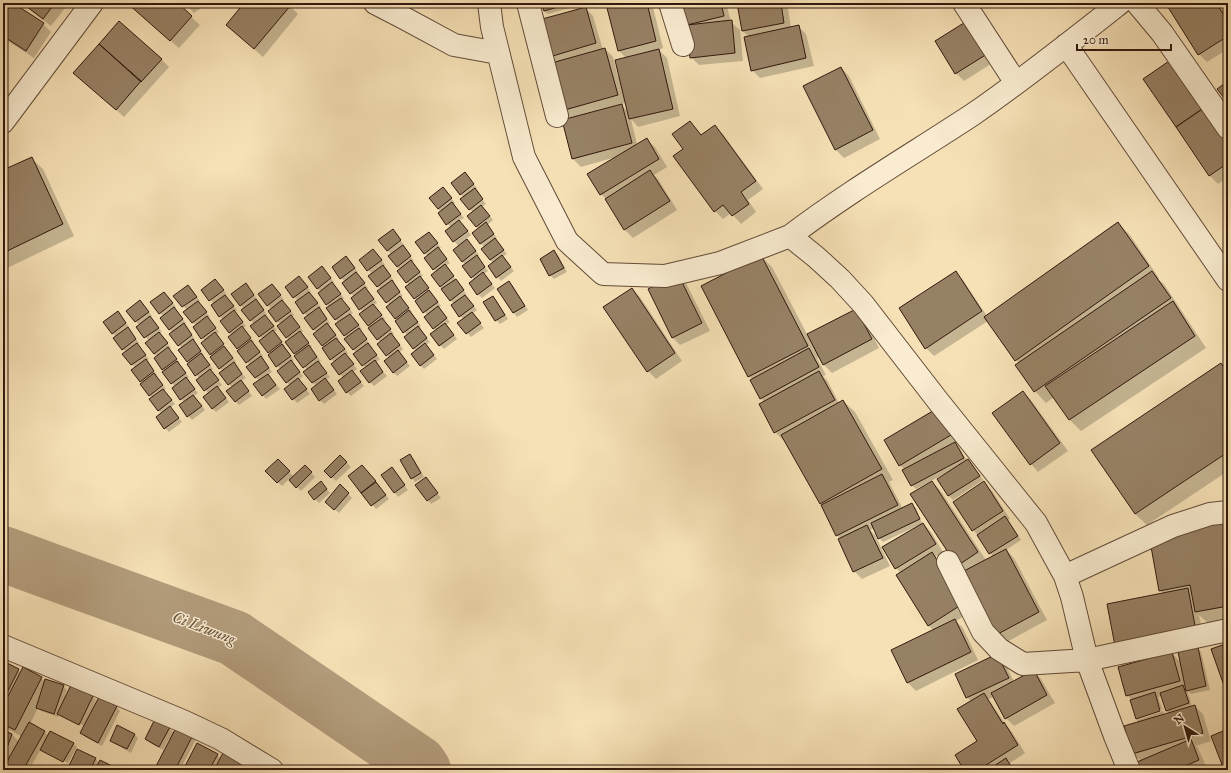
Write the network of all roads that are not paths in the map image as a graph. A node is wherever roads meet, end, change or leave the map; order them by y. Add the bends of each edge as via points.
1 (92, 3) edge
2 (374, 3) edge
3 (489, 3) edge
4 (528, 3) edge
5 (670, 3) edge
6 (964, 3) edge
7 (1120, 3) edge
8 (1137, 3) edge
9 (683, 45) dead end
10 (1066, 45) junction
11 (498, 53) junction
12 (1016, 83) junction
13 (556, 116) dead end
14 (3, 122) edge
15 (1228, 128) edge
16 (790, 236) junction
17 (1228, 280) edge
18 (1228, 512) edge
19 (948, 562) dead end
20 (1064, 576) junction
21 (1228, 630) edge
22 (3, 646) edge
23 (1087, 660) junction
24 (266, 768) edge
25 (1128, 770) edge

1 - 14 street
2 - 11 street via 454,45
3 - 11 street
4 - 13 street
5 - 9 street
6 - 12 street
7 - 10 street
8 - 15 street
10 - 12 street
10 - 17 street
11 - 16 street via 524,157 567,241 602,274 665,276 720,263
12 - 16 street
16 - 20 street via 836,275 863,304 1036,523
18 - 20 street via 1210,514 1173,526
19 - 23 street via 983,632 999,649 1022,664
20 - 23 street via 1072,597
21 - 23 street
22 - 24 street via 185,722 221,739
23 - 25 street

